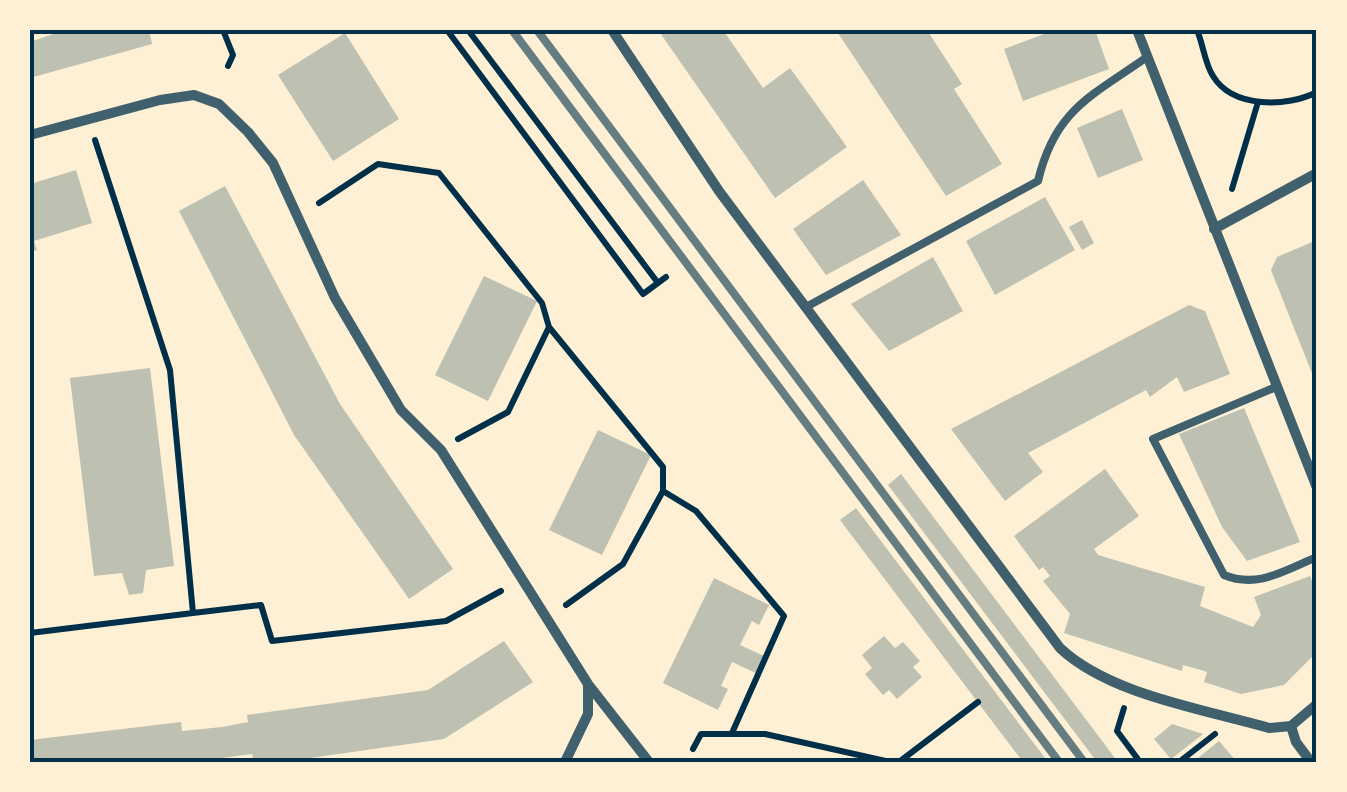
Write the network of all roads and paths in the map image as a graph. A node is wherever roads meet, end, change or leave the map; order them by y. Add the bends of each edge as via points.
1 (223, 30) edge
2 (447, 30) edge
3 (468, 30) edge
4 (612, 30) edge
5 (1137, 30) edge
6 (1198, 30) edge
7 (1148, 56) junction
8 (228, 66) dead end
9 (1317, 92) edge
10 (1258, 102) junction
11 (30, 135) edge
12 (95, 140) dead end
13 (1317, 173) edge
14 (1232, 188) dead end
15 (319, 203) dead end
16 (1214, 229) junction
17 (666, 277) dead end
18 (658, 283) junction
19 (806, 308) junction
20 (549, 327) junction
21 (1276, 387) junction
22 (456, 440) dead end
23 (1317, 488) edge
24 (663, 491) junction
25 (1317, 557) edge
26 (501, 591) dead end
27 (566, 605) dead end
28 (193, 613) junction
29 (30, 633) edge
30 (588, 684) junction
31 (1130, 688) junction
32 (978, 702) dead end
33 (1317, 704) edge
34 (1291, 726) junction
35 (1220, 730) dead end
36 (732, 733) junction
37 (693, 749) dead end
38 (565, 762) edge
39 (649, 762) edge
40 (890, 762) edge
41 (899, 762) edge
42 (1140, 762) edge
43 (1179, 762) edge
44 (1311, 762) edge

1 - 8 path via 233,54
2 - 18 path via 644,294
3 - 18 path
4 - 19 street
5 - 7 street
6 - 10 path via 1213,77
7 - 16 street
7 - 19 lane via 1066,114 1038,180
9 - 10 path via 1278,104
10 - 14 path
11 - 30 street via 194,96 219,104 248,132 272,162 335,298 400,410 441,450
12 - 28 path via 170,370
13 - 16 street
15 - 20 path via 378,164 439,173 542,303
16 - 21 street
17 - 18 path
19 - 31 street via 1060,648 1085,670
20 - 22 path via 508,412
20 - 24 path via 663,467
21 - 23 street
21 - 25 lane via 1153,439 1224,575 1257,582
24 - 27 path via 624,564
24 - 36 path via 696,511 784,616
26 - 28 path via 446,622 272,640 260,605
28 - 29 path
30 - 38 street via 588,714
30 - 39 street
31 - 34 street via 1269,728
31 - 42 path via 1116,731
32 - 41 path
33 - 34 street
34 - 44 street
35 - 43 path
36 - 37 path via 701,734
36 - 40 path via 795,738

